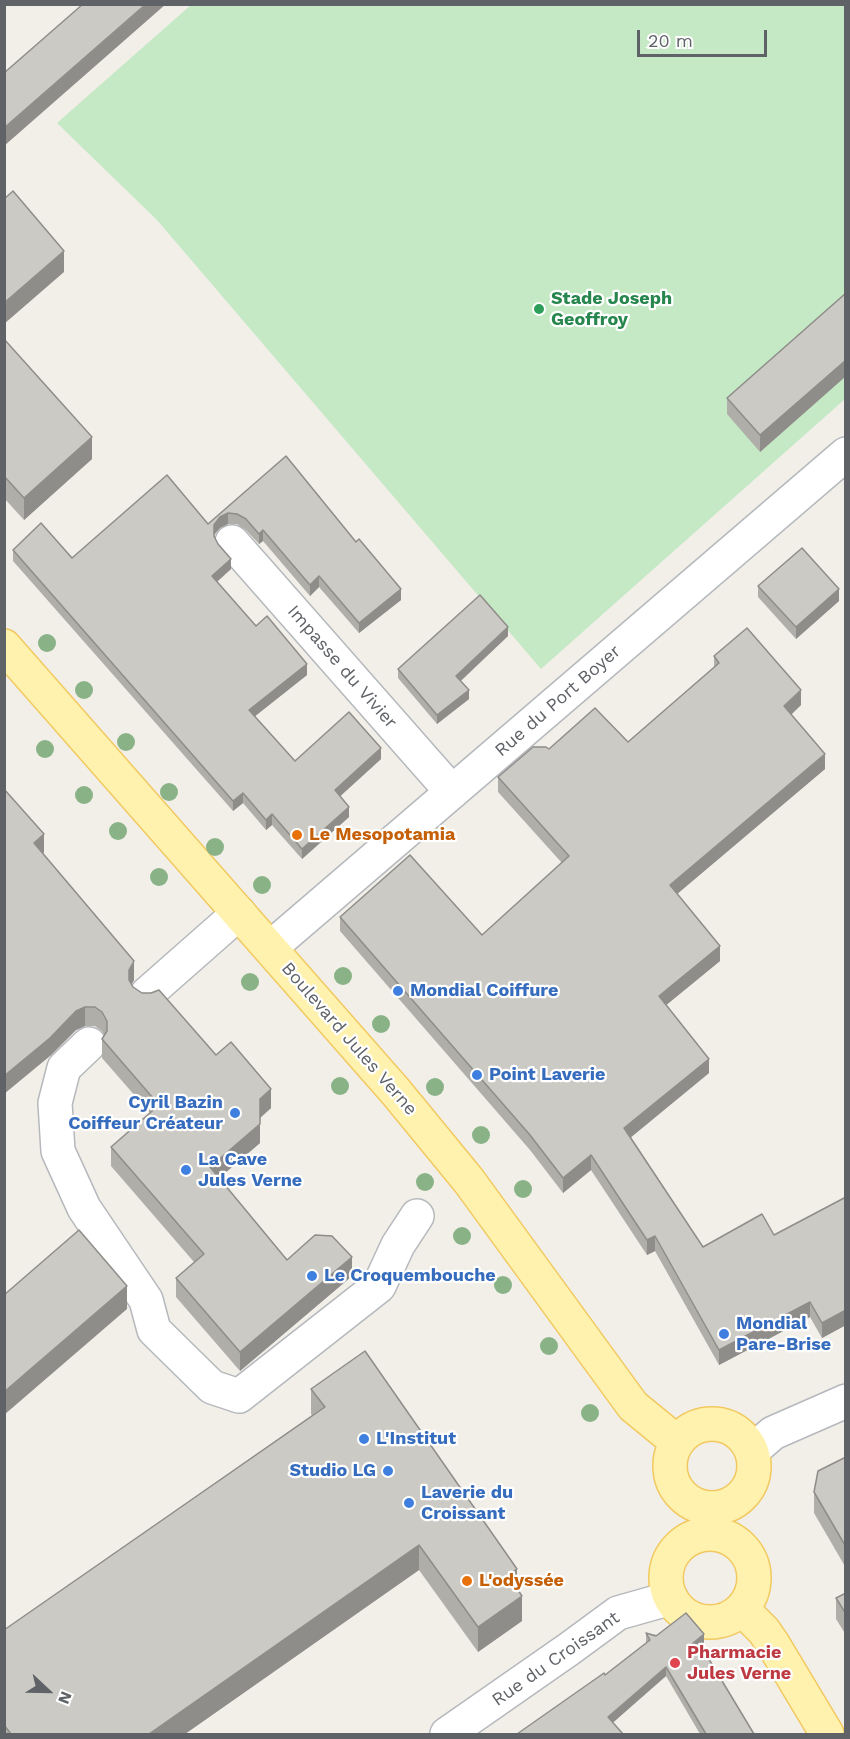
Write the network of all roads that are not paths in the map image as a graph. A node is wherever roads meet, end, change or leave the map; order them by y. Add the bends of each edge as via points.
1 (846, 454) edge
2 (232, 542) dead end
3 (4, 646) edge
4 (452, 792) junction
5 (239, 913) junction
6 (270, 948) junction
7 (147, 994) edge
8 (89, 1044) dead end
9 (417, 1216) dead end
10 (846, 1401) edge
11 (677, 1442) junction
12 (752, 1451) junction
13 (712, 1521) junction
14 (670, 1598) junction
15 (742, 1609) junction
16 (447, 1734) edge
17 (827, 1734) edge

1 - 4 street, Rue du Port Boyer
2 - 4 street, Impasse du Vivier
3 - 5 main road, Boulevard Jules Verne
4 - 6 street, Rue du Port Boyer
5 - 6 main road, Boulevard Jules Verne
5 - 7 street
6 - 11 main road, Boulevard Jules Verne via 469,1181 633,1406
8 - 9 street via 64,1068 55,1103 58,1151 84,1208 146,1300 154,1330 212,1387 239,1396 379,1286
10 - 12 street via 773,1433
11 - 12 main road via 687,1432 711,1424 736,1431
11 - 13 main road via 670,1467 672,1480 678,1491
12 - 13 main road via 753,1471 747,1491
13 - 14 main road via 674,1554 667,1568
13 - 15 main road via 726,1537 739,1544 753,1569 754,1584
14 - 15 main road via 690,1617 704,1622 717,1622
14 - 16 street, Rue du Croissant via 618,1613
15 - 17 main road via 773,1644

